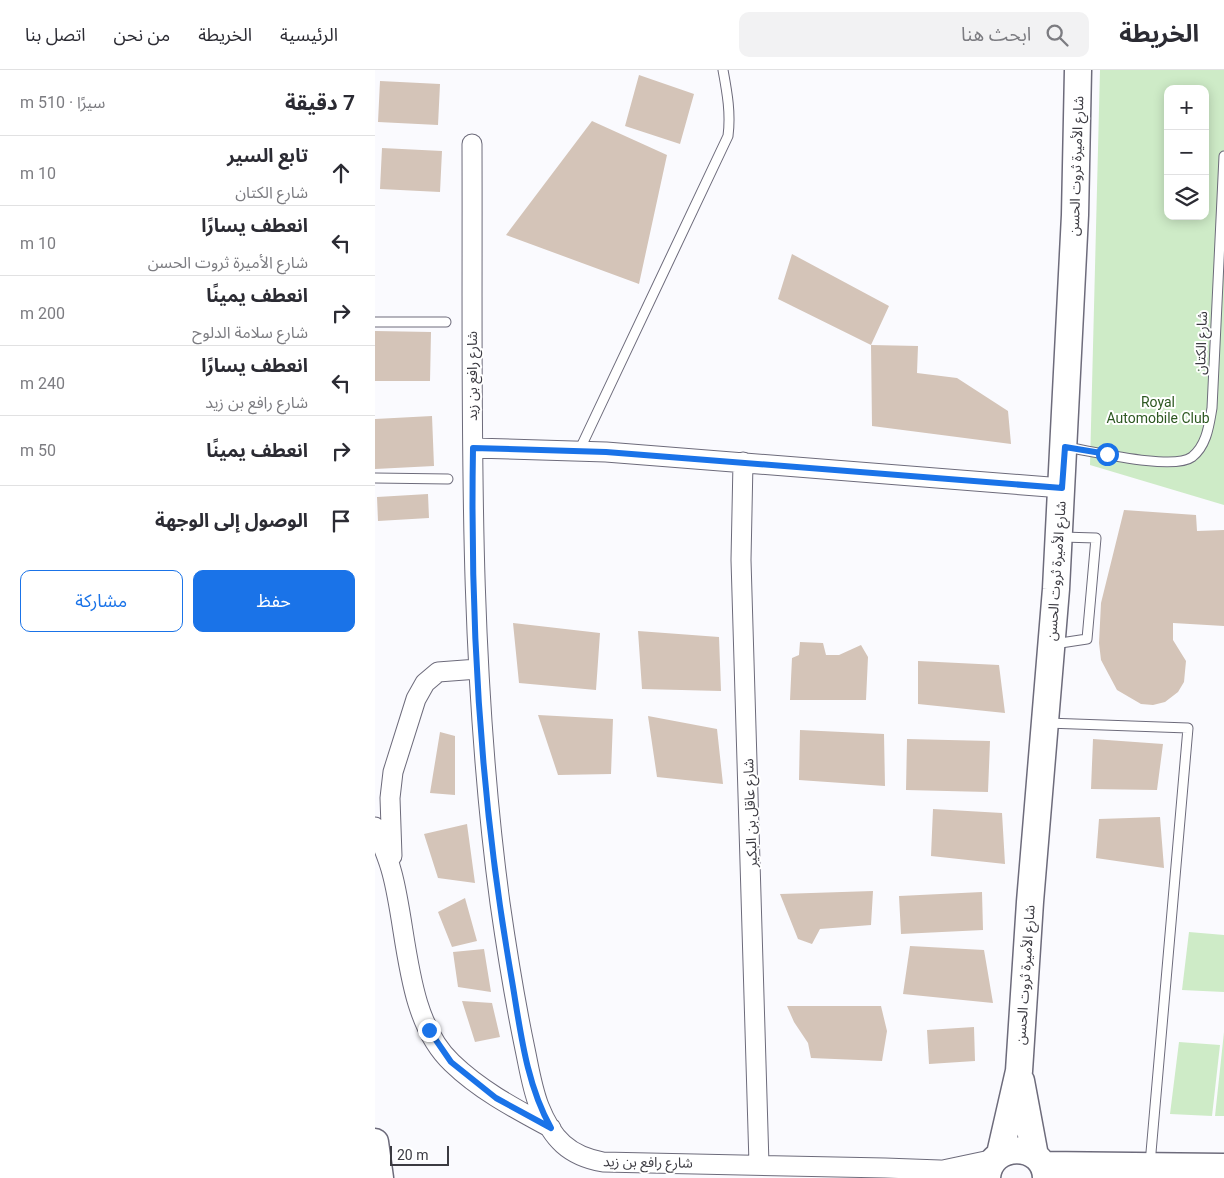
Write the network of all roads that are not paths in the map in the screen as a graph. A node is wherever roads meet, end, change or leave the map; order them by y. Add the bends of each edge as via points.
1 (723, 70) edge
2 (1078, 70) edge
3 (472, 144) dead end
4 (1224, 156) edge
5 (375, 322) edge
6 (446, 322) dead end
7 (1065, 447) junction
8 (473, 448) junction
9 (579, 452) junction
10 (743, 462) junction
11 (375, 478) edge
12 (448, 478) dead end
13 (1062, 488) junction
14 (1059, 537) junction
15 (1051, 644) junction
16 (478, 668) junction
17 (1044, 723) junction
18 (384, 774) edge
19 (375, 827) edge
20 (392, 872) junction
21 (1019, 1071) junction
22 (551, 1128) junction
23 (375, 1142) edge
24 (759, 1164) junction
25 (994, 1164) edge
26 (1041, 1166) edge
27 (1149, 1167) junction
28 (1224, 1167) edge
29 (940, 1170) junction
30 (885, 1173) edge
31 (380, 1178) edge
32 (968, 1178) edge

1 - 9 lane via 730,121 728,136
2 - 7 street, شارع الأميرة ثروت الحسن
3 - 8 street, شارع رافع بن زيد
4 - 7 lane, شارع الكتان via 1213,408 1201,447 1191,457 1178,462 1156,462
5 - 6 lane
7 - 13 street, شارع الأميرة ثروت الحسن
8 - 9 street
8 - 16 street, شارع رافع بن زيد
9 - 10 street
10 - 13 street
10 - 24 street, شارع عاقل بن البكير via 741,560
11 - 12 lane
13 - 14 street, شارع الأميرة ثروت الحسن
14 - 15 street, شارع الأميرة ثروت الحسن
14 - 15 lane via 1095,538 1087,639
15 - 17 street, شارع الأميرة ثروت الحسن
16 - 18 street via 438,672 425,683 415,699
16 - 22 street, شارع رافع بن زيد via 490,831 505,938 532,1082 539,1107
17 - 21 street, شارع الأميرة ثروت الحسن
17 - 27 lane via 1188,728
18 - 20 street via 390,798
19 - 20 street
20 - 22 street via 415,989 429,1030 451,1062 496,1098
21 - 25 street, شارع الأميرة ثروت الحسن
21 - 26 street, شارع الأميرة ثروت الحسن
22 - 24 street, شارع رافع بن زيد via 575,1155 603,1162
23 - 31 street
24 - 30 street, شارع رافع بن زيد
25 - 26 street via 1018,1149
25 - 29 street, شارع رافع بن زيد
26 - 27 street
27 - 28 street
29 - 30 street, شارع رافع بن زيد
29 - 32 street, شارع رافع بن زيد

